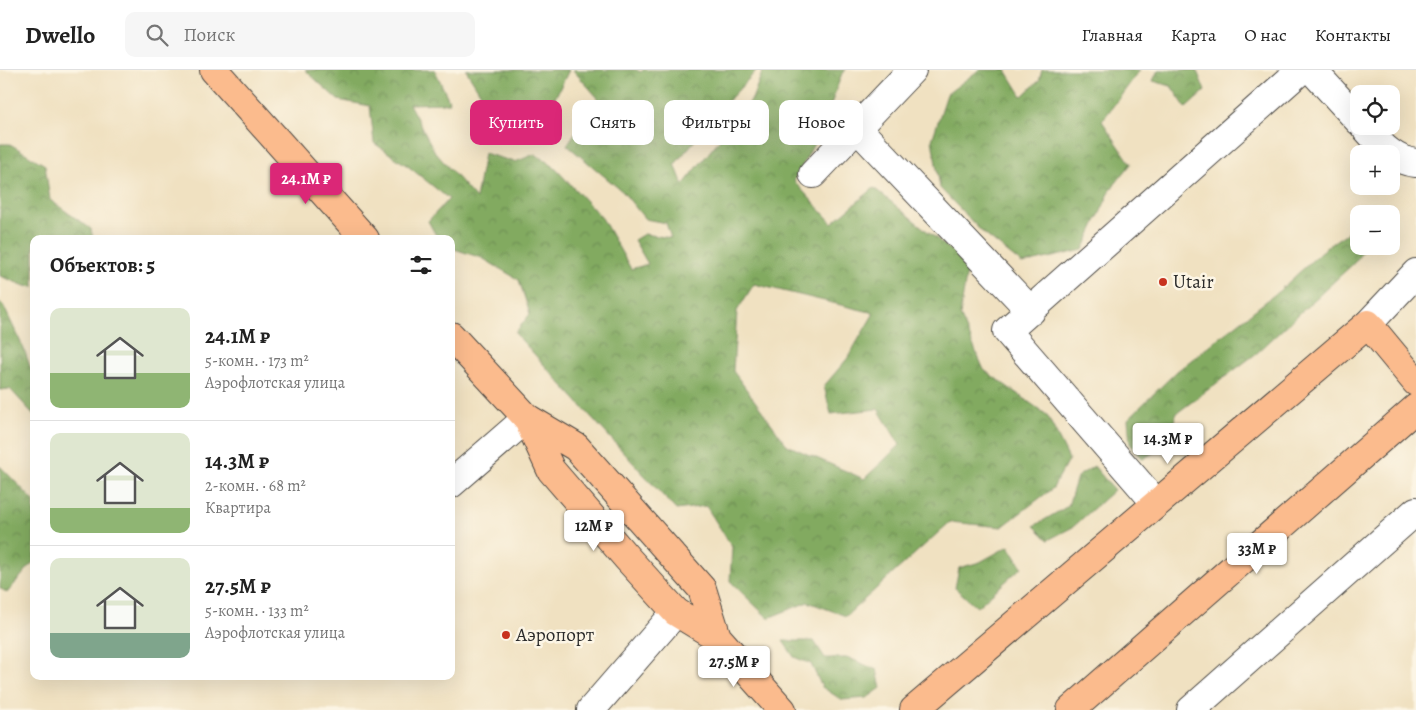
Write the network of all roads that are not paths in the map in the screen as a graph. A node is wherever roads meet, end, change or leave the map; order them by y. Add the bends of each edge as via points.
1 (214, 70) edge
2 (912, 70) edge
3 (1301, 70) edge
4 (1312, 70) edge
5 (1350, 111) edge
6 (863, 122) edge
7 (863, 134) edge
8 (1372, 135) edge
9 (841, 145) edge
10 (1416, 164) edge
11 (813, 174) dead end
12 (361, 235) edge
13 (1416, 273) edge
14 (1031, 311) junction
15 (1368, 324) junction
16 (455, 340) edge
17 (1416, 382) edge
18 (1416, 408) edge
19 (527, 418) junction
20 (455, 481) edge
21 (1156, 503) junction
22 (1416, 511) edge
23 (676, 612) junction
24 (717, 637) junction
25 (591, 710) edge
26 (782, 710) edge
27 (914, 710) edge
28 (1071, 710) edge
29 (1191, 710) edge

1 - 12 main road
2 - 6 lane
3 - 14 lane
4 - 5 lane
7 - 14 lane
8 - 10 lane via 1402,162
9 - 11 lane
13 - 15 lane
14 - 21 lane via 1007,332
15 - 17 main road
15 - 21 main road
16 - 19 main road
18 - 28 main road
19 - 20 lane
19 - 23 main road via 552,470
19 - 24 main road via 576,447 702,589
21 - 27 main road
22 - 29 lane
23 - 24 main road
23 - 25 lane
24 - 26 main road

